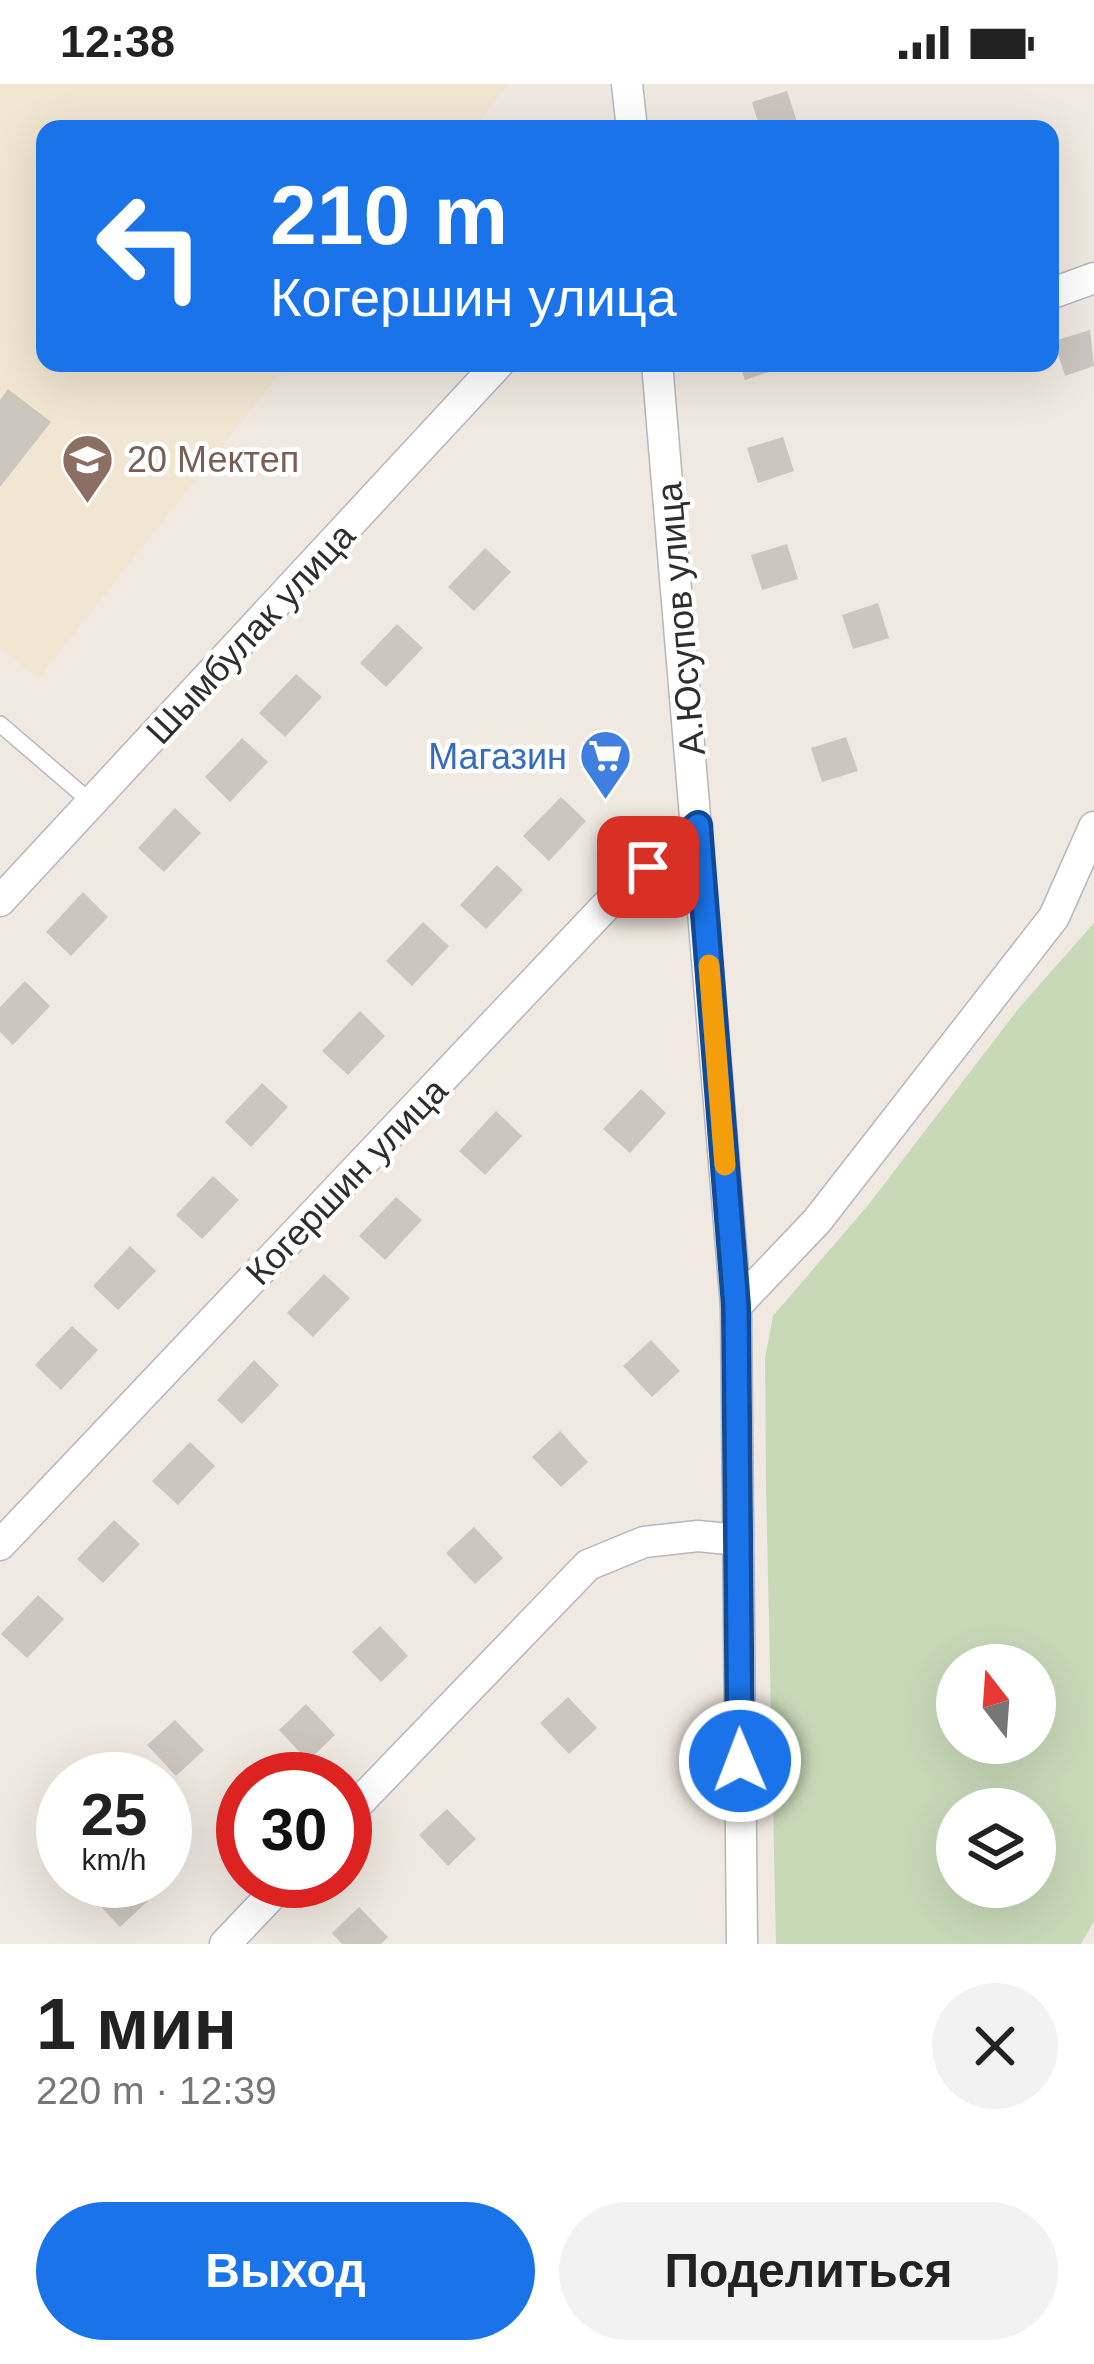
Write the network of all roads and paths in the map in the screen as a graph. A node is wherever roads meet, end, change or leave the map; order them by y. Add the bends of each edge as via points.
1 (627, 84) edge
2 (631, 120) edge
3 (1094, 278) edge
4 (1059, 291) edge
5 (491, 372) edge
6 (658, 372) edge
7 (0, 724) edge
8 (92, 802) junction
9 (698, 825) junction
10 (1094, 827) edge
11 (0, 901) edge
12 (736, 1306) junction
13 (738, 1540) junction
14 (0, 1545) edge
15 (372, 1789) edge
16 (259, 1908) edge
17 (225, 1944) edge
18 (742, 1944) edge

1 - 2 street
3 - 4 street
5 - 8 street, Шымбулак улица
6 - 9 street, А.Юсупов улица
7 - 8 lane
8 - 11 street, Шымбулак улица
9 - 12 street, А.Юсупов улица
9 - 14 street, Когершин улица via 623,888
10 - 12 street via 1054,916 975,1023 817,1221
12 - 13 street, А.Юсупов улица
13 - 15 street via 644,1542 588,1565
13 - 18 street, А.Юсупов улица
16 - 17 street

